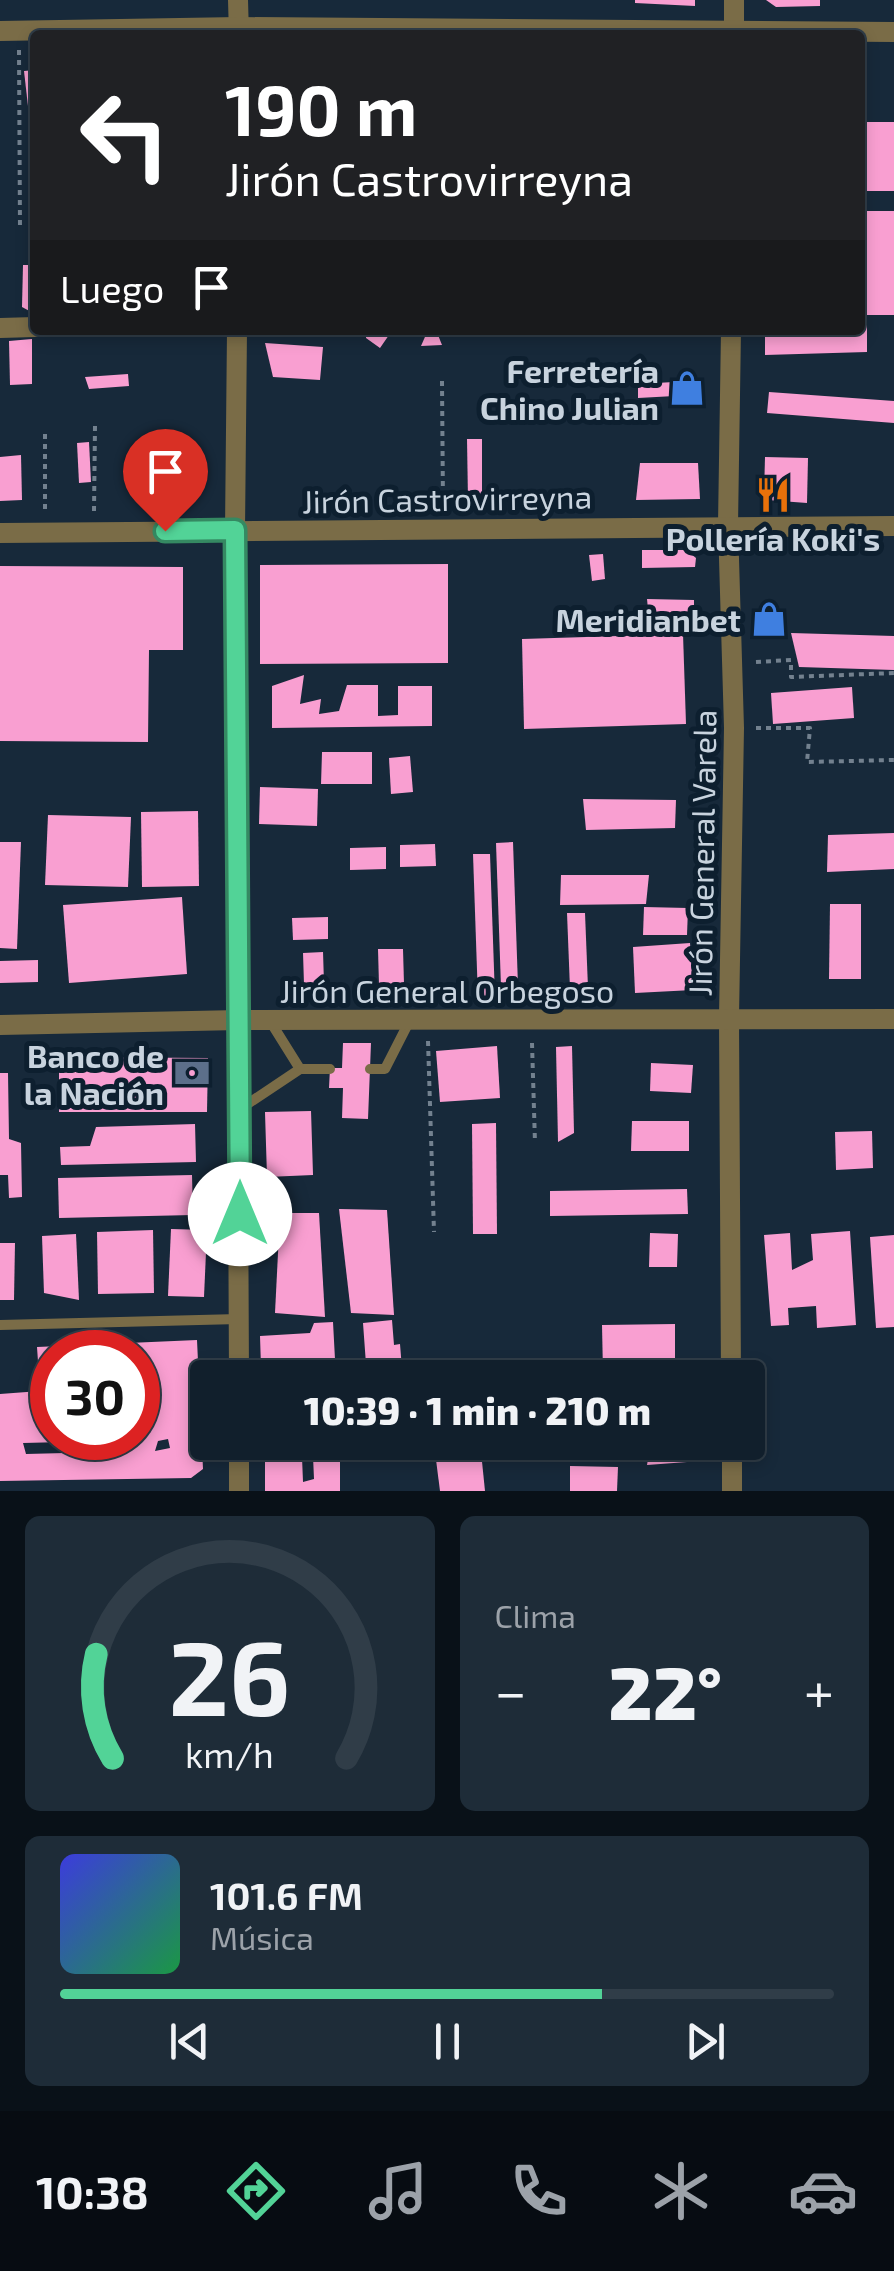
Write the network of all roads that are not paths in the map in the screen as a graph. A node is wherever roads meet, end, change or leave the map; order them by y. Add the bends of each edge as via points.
1 (238, 0) edge
2 (734, 0) edge
3 (239, 30) edge
4 (734, 30) edge
5 (865, 32) edge
6 (894, 32) edge
7 (30, 327) edge
8 (0, 328) edge
9 (237, 335) edge
10 (731, 335) edge
11 (728, 525) junction
12 (894, 526) edge
13 (235, 530) junction
14 (0, 533) edge
15 (728, 1018) junction
16 (894, 1019) edge
17 (239, 1020) junction
18 (270, 1020) junction
19 (419, 1020) junction
20 (0, 1025) edge
21 (300, 1069) junction
22 (330, 1069) dead end
23 (370, 1069) dead end
24 (240, 1109) junction
25 (239, 1320) junction
26 (0, 1325) edge
27 (239, 1360) edge
28 (731, 1360) edge
29 (239, 1460) edge
30 (732, 1460) edge
31 (239, 1491) edge
32 (732, 1491) edge

1 - 3 street
2 - 4 street
5 - 6 street
7 - 8 street
9 - 13 street
10 - 11 street, Jirón General Varela
11 - 12 street, Jirón Castrovirreyna
11 - 13 street, Jirón Castrovirreyna
11 - 15 street, Jirón General Varela via 734,728
13 - 14 street, Jirón Castrovirreyna
13 - 17 street
15 - 16 street, Jirón General Orbegoso
15 - 19 street, Jirón General Orbegoso
15 - 28 street, Jirón General Varela
17 - 18 street, Jirón General Orbegoso
17 - 20 street, Jirón General Orbegoso
17 - 24 street
18 - 19 street, Jirón General Orbegoso
18 - 21 lane
19 - 23 lane via 384,1069
21 - 22 lane
21 - 24 lane
24 - 25 street
25 - 26 lane
25 - 27 street
29 - 31 street
30 - 32 street

